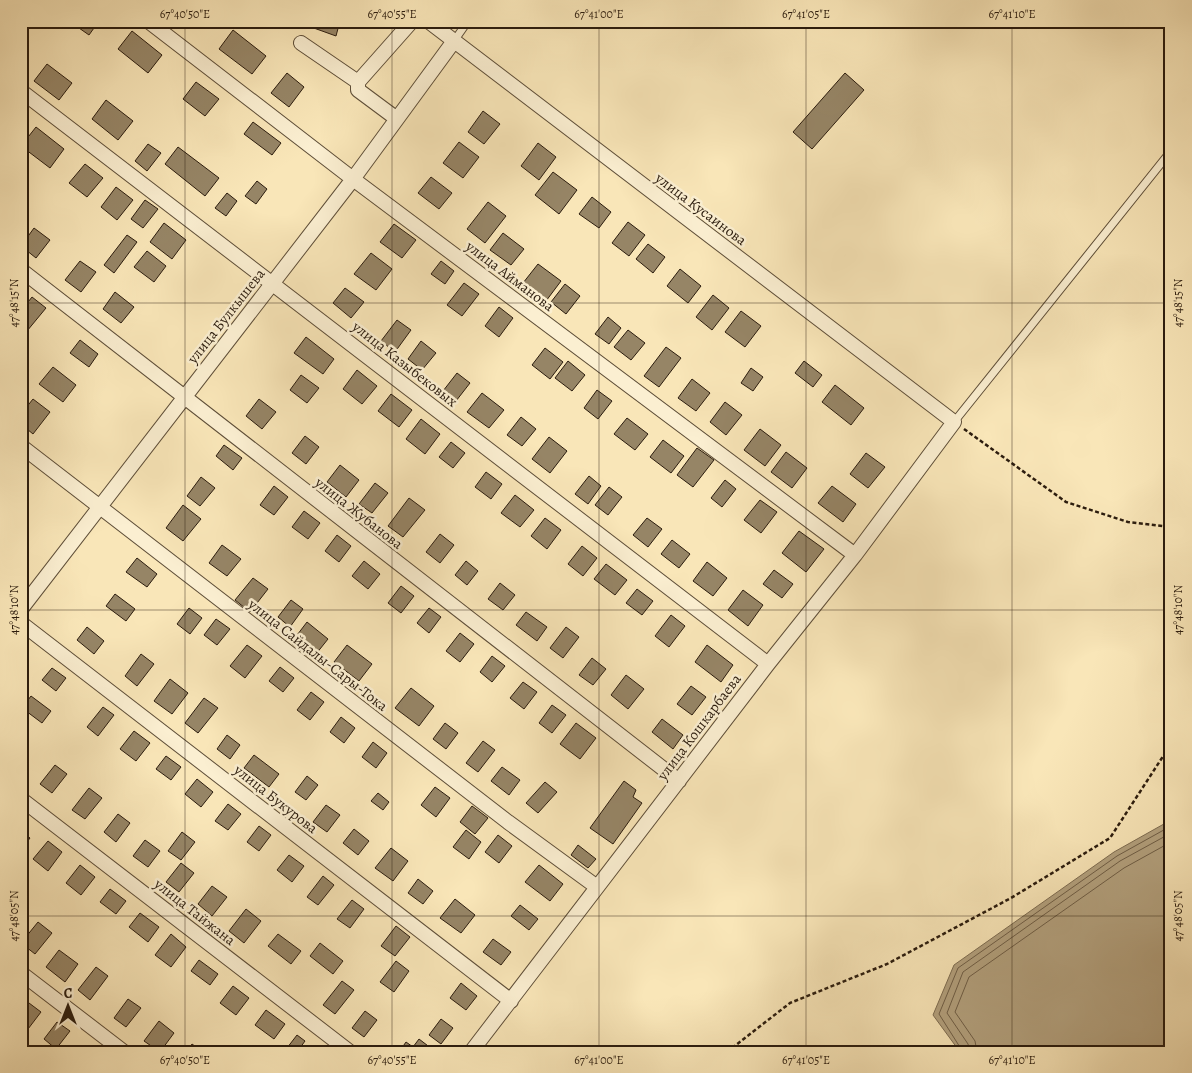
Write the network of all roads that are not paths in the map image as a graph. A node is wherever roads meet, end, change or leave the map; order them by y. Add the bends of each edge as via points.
1 (148, 21) edge
2 (412, 21) edge
3 (428, 21) edge
4 (468, 21) edge
5 (454, 41) junction
6 (302, 43) dead end
7 (358, 82) junction
8 (21, 91) edge
9 (397, 119) junction
10 (1171, 151) edge
11 (353, 179) junction
12 (21, 270) edge
13 (273, 282) junction
14 (184, 398) junction
15 (954, 422) junction
16 (21, 446) edge
17 (100, 507) junction
18 (855, 555) junction
19 (21, 609) edge
20 (21, 623) edge
21 (768, 664) junction
22 (679, 780) junction
23 (21, 799) edge
24 (597, 887) junction
25 (21, 973) edge
26 (510, 1000) junction
27 (124, 1052) edge
28 (350, 1052) edge
29 (471, 1052) edge

1 - 11 street, улица Айманова
2 - 7 street
3 - 5 street, улица Кусаинова
4 - 5 lane
5 - 9 street, улица Булкышева
5 - 15 street, улица Кусаинова
6 - 7 street
7 - 9 street via 358,90
8 - 13 street, улица Казыбековых
9 - 11 street, улица Булкышева
10 - 15 lane
11 - 13 street, улица Булкышева
11 - 18 street, улица Айманова
12 - 14 street, улица Жубанова
13 - 14 street, улица Булкышева
13 - 21 street, улица Казыбековых
14 - 17 street, улица Булкышева
14 - 22 street, улица Жубанова
15 - 18 street, улица Кошкарбаева
16 - 17 street, улица Сайдалы-Сары-Тока
17 - 19 street, улица Булкышева
17 - 24 street, улица Сайдалы-Сары-Тока via 500,816
18 - 21 street, улица Кошкарбаева
20 - 26 street, улица Букурова
21 - 22 street, улица Кошкарбаева
22 - 24 street, улица Кошкарбаева
23 - 28 street, улица Тайжана
24 - 26 street, улица Кошкарбаева
25 - 27 street
26 - 29 street, улица Кошкарбаева

